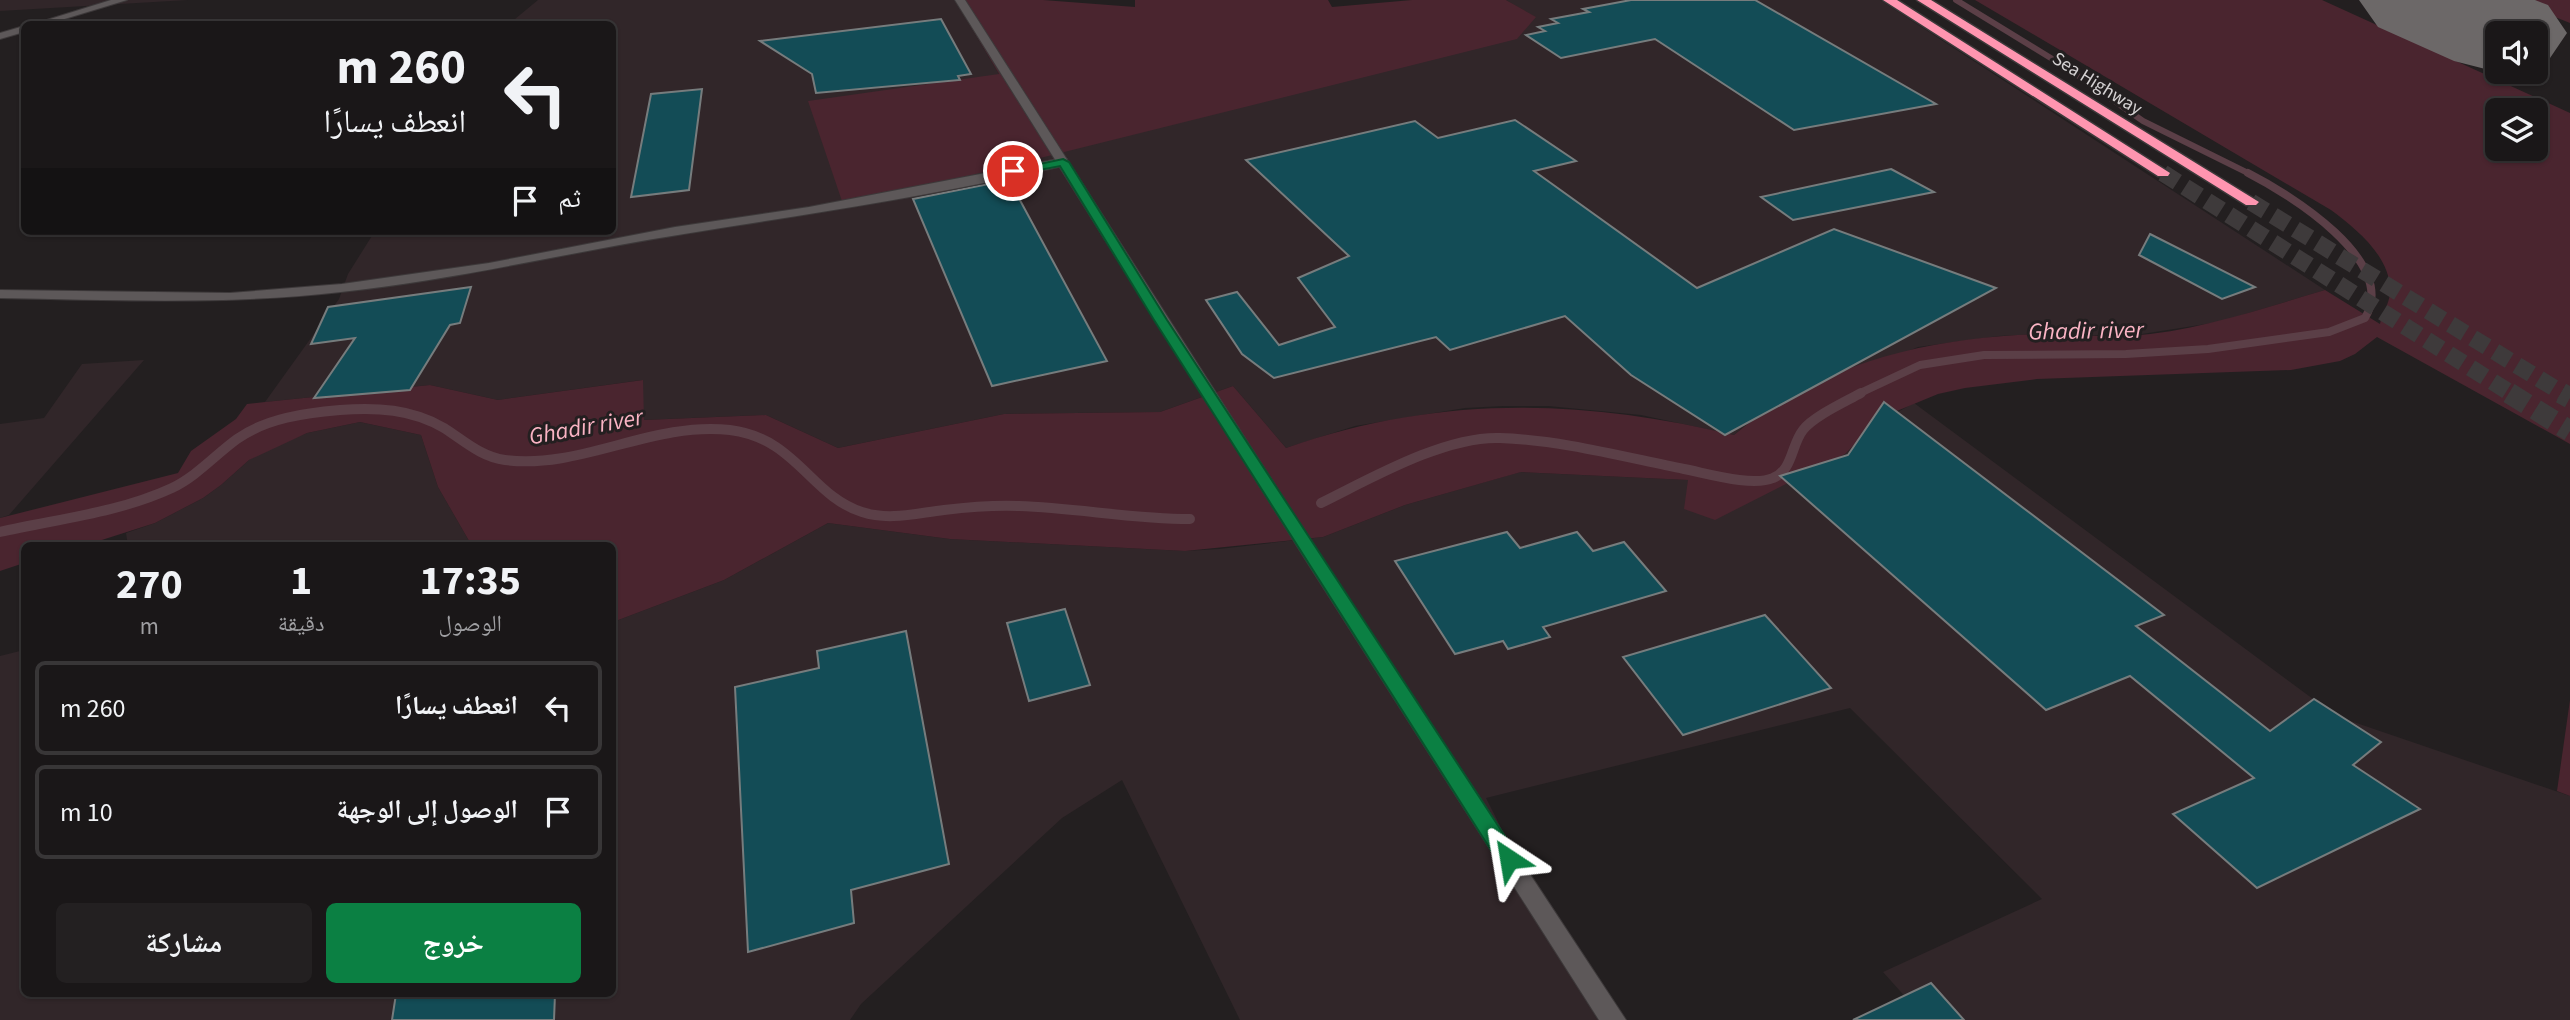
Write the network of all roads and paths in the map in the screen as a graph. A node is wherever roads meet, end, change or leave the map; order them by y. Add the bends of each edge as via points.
1 (122, 0) edge
2 (960, 0) edge
3 (1889, 0) edge
4 (1923, 0) edge
5 (50, 21) edge
6 (21, 30) edge
7 (0, 37) edge
8 (1063, 162) junction
9 (2163, 173) tunnel mouth
10 (2250, 202) tunnel mouth
11 (0, 294) edge
12 (1613, 1020) edge

1 - 5 street
2 - 8 street
3 - 9 highway, Sea Highway
4 - 10 highway, Sea Highway
6 - 7 street
8 - 11 street via 489,267 342,288 230,297
8 - 12 street

